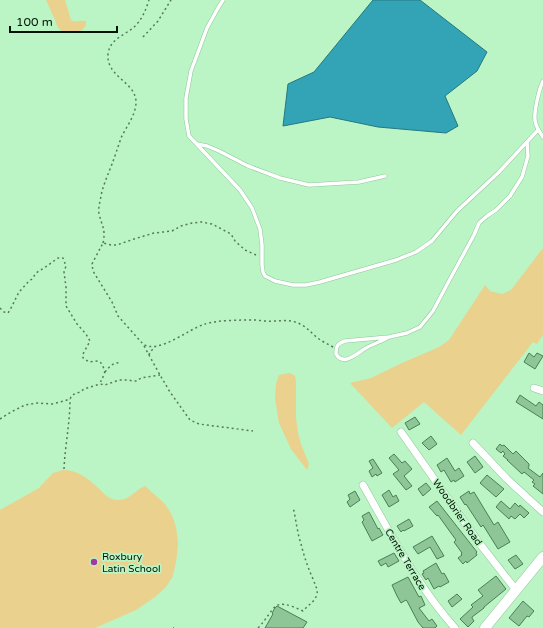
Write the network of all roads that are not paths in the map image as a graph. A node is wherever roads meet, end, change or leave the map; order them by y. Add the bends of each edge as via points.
1 (223, 0) edge
2 (543, 82) edge
3 (538, 130) junction
4 (543, 137) edge
5 (527, 142) junction
6 (197, 144) junction
7 (385, 176) dead end
8 (389, 337) junction
9 (534, 388) dead end
10 (543, 391) edge
11 (401, 432) dead end
12 (473, 444) dead end
13 (363, 485) dead end
14 (543, 512) edge
15 (543, 557) edge
16 (516, 590) junction
17 (455, 628) edge
18 (485, 628) edge

1 - 6 lane via 207,28 195,58 186,98 189,136
2 - 3 lane via 534,120
3 - 4 lane
3 - 5 lane
5 - 6 lane via 457,211 432,241 416,252 306,285 293,285 265,276 262,272 260,229 252,208 240,190
5 - 8 lane via 528,156 522,177 510,196 479,223 433,311 420,327
6 - 7 lane via 219,151 248,166 310,185 359,182
8 - 8 lane via 345,340 337,345 336,354 340,358 350,358
9 - 10 street
11 - 16 street, Woodbrier Road via 480,544
12 - 14 street
13 - 17 street, Centre Terrace via 427,594
15 - 16 main road
16 - 18 main road

